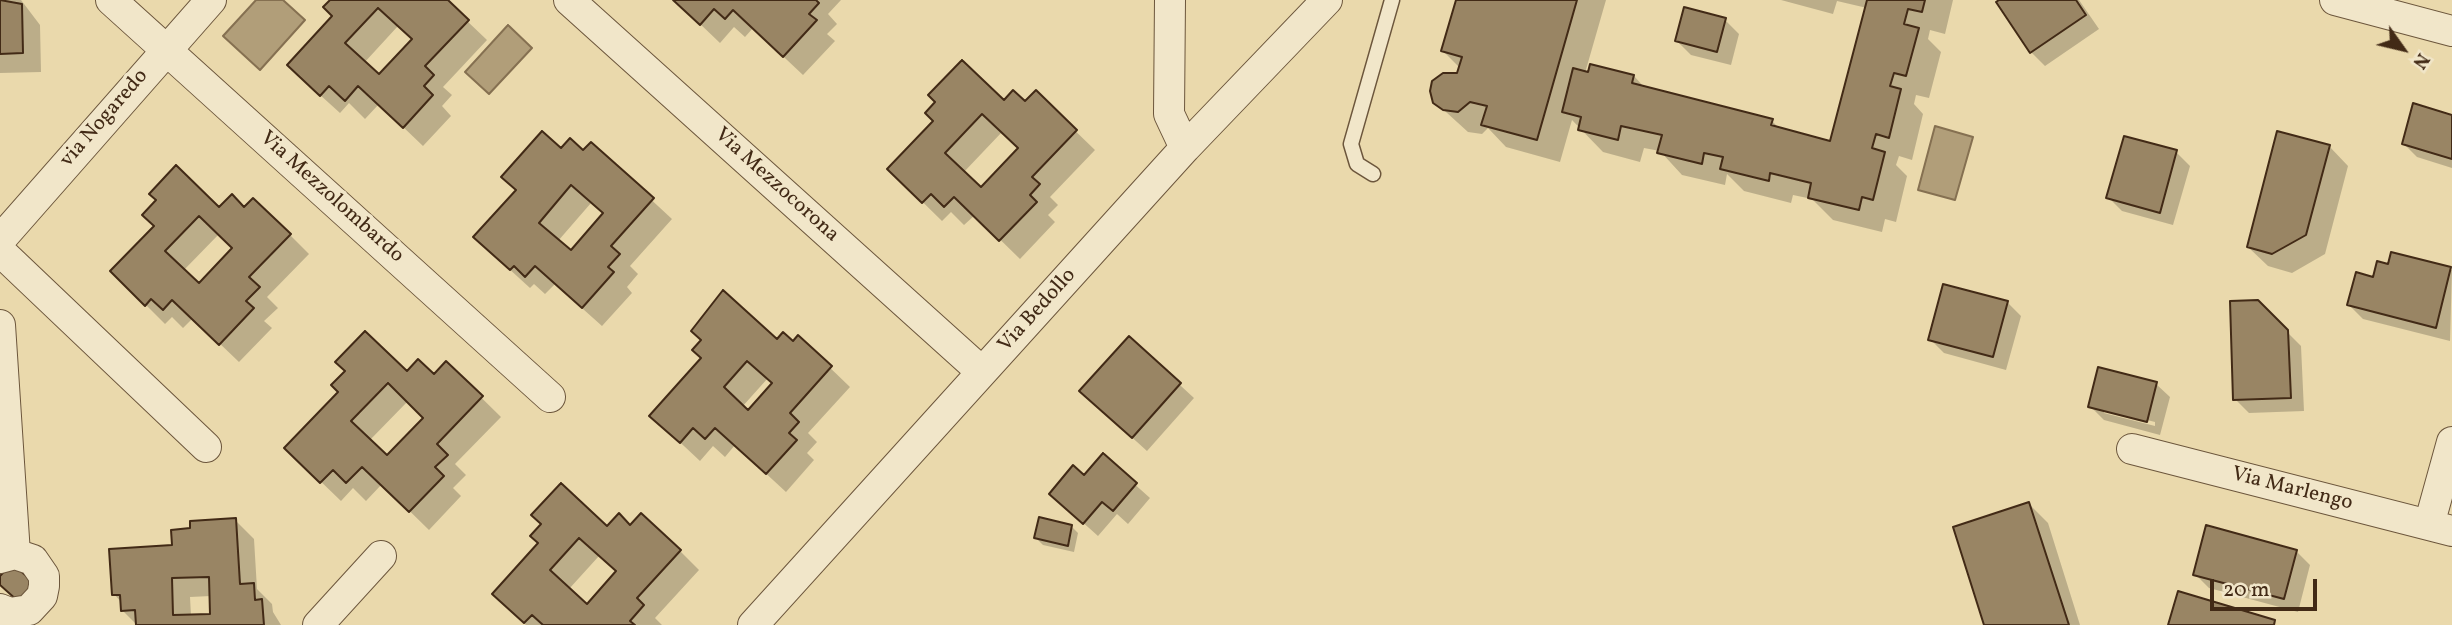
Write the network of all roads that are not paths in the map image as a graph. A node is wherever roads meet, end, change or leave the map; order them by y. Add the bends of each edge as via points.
1 (111, 0) edge
2 (211, 0) edge
3 (569, 0) edge
4 (1170, 0) edge
5 (1328, 0) edge
6 (1392, 0) edge
7 (2335, 0) edge
8 (2452, 31) edge
9 (166, 50) junction
10 (1185, 148) junction
11 (1373, 174) dead end
12 (0, 240) edge
13 (0, 251) edge
14 (0, 325) edge
15 (982, 372) junction
16 (550, 397) dead end
17 (2452, 442) edge
18 (206, 447) dead end
19 (2132, 449) dead end
20 (2440, 528) edge
21 (8, 556) edge
22 (381, 556) dead end
23 (13, 616) edge
24 (318, 625) edge
25 (753, 625) edge

1 - 9 street, Via Mezzolombardo
2 - 9 street, via Nogaredo
3 - 15 street, Via Mezzocorona
4 - 10 street via 1168,114
5 - 10 street, Via Bedollo
6 - 11 lane via 1351,144 1357,164
7 - 8 street
9 - 12 street, via Nogaredo
9 - 16 street, Via Mezzolombardo
10 - 15 street, Via Bedollo
13 - 18 street
14 - 21 street
15 - 25 street, Via Bedollo
17 - 20 street
19 - 20 street, Via Marlengo
21 - 23 street via 33,560 44,576 42,596 29,610
22 - 24 street

